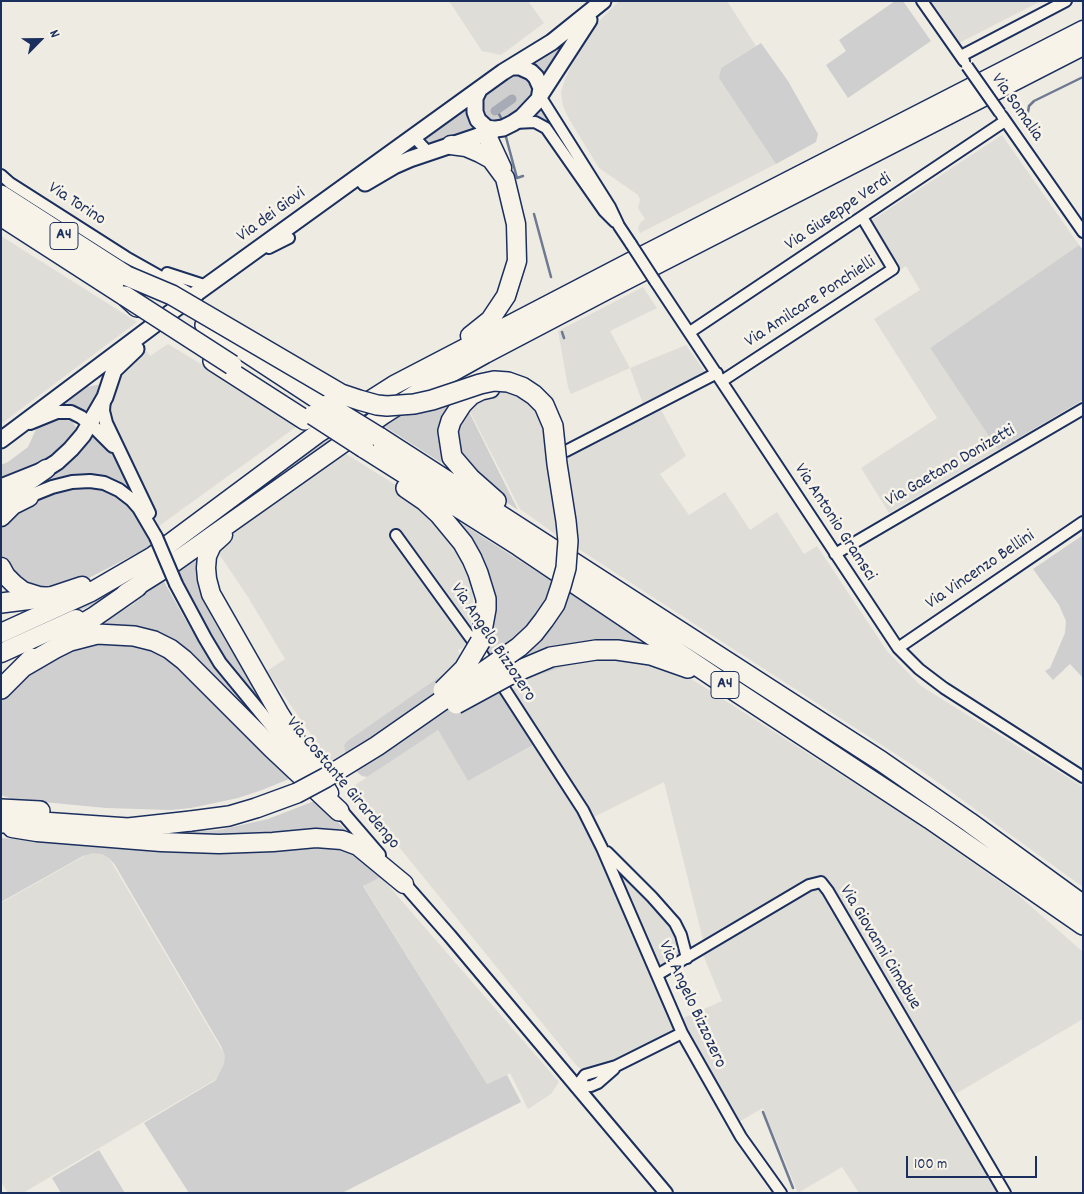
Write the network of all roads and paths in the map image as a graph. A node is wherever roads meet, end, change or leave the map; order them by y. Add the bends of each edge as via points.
1 (604, 1) edge
2 (922, 1) edge
3 (1066, 1) edge
4 (1083, 30) edge
5 (1083, 46) edge
6 (960, 56) junction
7 (512, 67) junction
8 (552, 79) junction
9 (479, 90) junction
10 (541, 95) junction
11 (553, 115) junction
12 (1003, 117) junction
13 (513, 124) junction
14 (490, 130) junction
15 (414, 137) junction
16 (451, 145) junction
17 (429, 153) junction
18 (1, 175) edge
19 (505, 178) junction
20 (1, 195) edge
21 (1, 216) edge
22 (862, 217) junction
23 (619, 226) junction
24 (1083, 232) edge
25 (289, 238) junction
26 (131, 269) junction
27 (207, 286) junction
28 (126, 296) junction
29 (194, 296) junction
30 (690, 332) junction
31 (409, 377) junction
32 (719, 377) junction
33 (105, 396) junction
34 (1083, 408) edge
35 (315, 413) junction
36 (88, 424) junction
37 (7, 436) edge
38 (366, 446) junction
39 (561, 457) junction
40 (46, 469) junction
41 (130, 474) junction
42 (1, 487) edge
43 (29, 497) joint
44 (254, 506) junction
45 (2, 507) edge
46 (1083, 522) edge
47 (396, 535) dead end
48 (156, 537) junction
49 (835, 554) junction
50 (138, 564) junction
51 (1, 567) edge
52 (137, 587) junction
53 (49, 597) junction
54 (1, 603) edge
55 (1, 633) edge
56 (898, 648) junction
57 (1, 653) edge
58 (23, 667) junction
59 (720, 682) junction
60 (1, 689) edge
61 (796, 706) junction
62 (388, 738) junction
63 (1083, 778) edge
64 (1, 799) edge
65 (1, 809) edge
66 (340, 811) junction
67 (67, 814) junction
68 (191, 821) junction
69 (1, 825) edge
70 (602, 848) junction
71 (404, 884) junction
72 (1083, 905) edge
73 (1083, 925) edge
74 (687, 958) junction
75 (658, 975) junction
76 (682, 1033) junction
77 (576, 1086) junction
78 (666, 1193) edge
79 (781, 1193) edge
80 (1005, 1193) edge

1 - 7 main road via 545,48
1 - 8 main road via 577,35
2 - 6 street, Via Somalia
3 - 6 street
4 - 31 highway
5 - 44 highway via 485,354 418,392
6 - 12 street, Via Somalia, bridge
7 - 9 main road
7 - 10 main road via 531,72 539,82
8 - 10 main road
8 - 11 street, Via Antonio Gramsci via 549,95
9 - 14 main road via 475,98 475,112 478,120
9 - 15 main road, Via dei Giovi
10 - 11 street, Via Antonio Gramsci
10 - 13 main road
11 - 23 street, Via Antonio Gramsci
12 - 22 street, Via Giuseppe Verdi
12 - 24 street, Via Somalia
13 - 14 main road
13 - 23 street, Via Antonio Gramsci via 536,122 546,128 604,211
14 - 16 main road, Via dei Giovi
14 - 19 highway via 489,140
15 - 17 street
15 - 27 main road, Via dei Giovi
16 - 17 main road, Via dei Giovi
16 - 19 highway via 480,152 491,159
17 - 25 main road, Via dei Giovi via 378,175
18 - 26 street, Via Torino
19 - 31 highway via 516,224 517,244 517,261 506,296 497,312 481,328
20 - 26 highway, A4
21 - 28 highway, A4
22 - 30 street, Via Giuseppe Verdi
22 - 32 street, Via Amilcare Ponchielli via 893,269
23 - 30 street, Via Antonio Gramsci, bridge
25 - 29 street via 261,253 204,295
25 - 33 main road, Via dei Giovi via 124,359 112,376
26 - 27 street, Via Torino
26 - 29 street, Via Torino
26 - 35 highway, A4, bridge
26 - 39 highway, bridge via 342,394 359,400 387,406 414,404 494,381 522,387 544,405 554,426
27 - 29 main road, Via dei Giovi
28 - 35 highway, A4, bridge via 232,365
28 - 35 highway via 145,316 198,351
29 - 37 main road, Via dei Giovi
30 - 32 street, Via Antonio Gramsci
31 - 50 highway via 317,434 180,537
32 - 39 street
32 - 49 street, Via Antonio Gramsci
33 - 36 main road, Via dei Giovi
33 - 41 street, Via Costante Girardengo via 105,420
34 - 49 street, Via Gaetano Donizetti
35 - 38 highway, A4, bridge
36 - 37 street, Via Costante Girardengo via 71,412 57,412
36 - 40 main road, Via dei Giovi via 71,449
36 - 41 street, Via Costante Girardengo via 111,445
38 - 59 highway, A4
38 - 61 highway, A4
38 - 62 highway, bridge via 453,529 478,573 486,599 480,642 464,669
39 - 61 highway, bridge via 538,408 519,392 506,388 481,390 471,395 450,421 448,431 452,457 504,508 757,675
39 - 62 highway, bridge via 568,541 566,568 555,604 534,633 519,647
40 - 42 main road, Via dei Giovi
40 - 45 highway
41 - 48 street, Via Costante Girardengo via 155,527
43 - 45 highway
43 - 48 street via 72,482 104,483 132,500
44 - 52 highway
44 - 66 highway via 212,546 207,556 206,579 236,640
46 - 56 street, Via Vincenzo Bellini
47 - 70 street, Via Angelo Bizzozero via 485,659 584,810
48 - 66 street, Via Costante Girardengo, bridge via 176,584 220,663
49 - 56 street, Via Antonio Gramsci
50 - 53 highway
50 - 55 highway via 74,601
51 - 53 highway via 6,576 23,590
52 - 57 highway via 61,627
52 - 58 highway via 47,645
53 - 54 highway
56 - 63 street, Via Antonio Gramsci via 944,688
58 - 60 highway
58 - 66 highway via 70,641 98,634 154,641 184,660
59 - 62 highway, bridge via 651,655 616,650 564,654 513,673
59 - 73 highway, A4
61 - 72 highway, A4 via 969,822
62 - 68 highway, bridge via 346,766 288,797 229,816
64 - 67 highway
65 - 67 highway
66 - 71 street, Via Costante Girardengo
67 - 68 highway
68 - 69 highway via 128,828 42,822
69 - 71 highway via 37,832 161,842 219,844 316,838 342,840 358,846
70 - 74 street, Via Angelo Bizzozero via 675,923
70 - 75 street, Via Angelo Bizzozero
71 - 77 street, Via Costante Girardengo
74 - 75 street, Via Giovanni Cimabue
74 - 80 street, Via Giovanni Cimabue via 809,885 821,882
75 - 76 street, Via Angelo Bizzozero
76 - 77 street via 616,1066 598,1083
76 - 79 street, Via Angelo Bizzozero via 741,1137
77 - 78 street, Via Costante Girardengo

